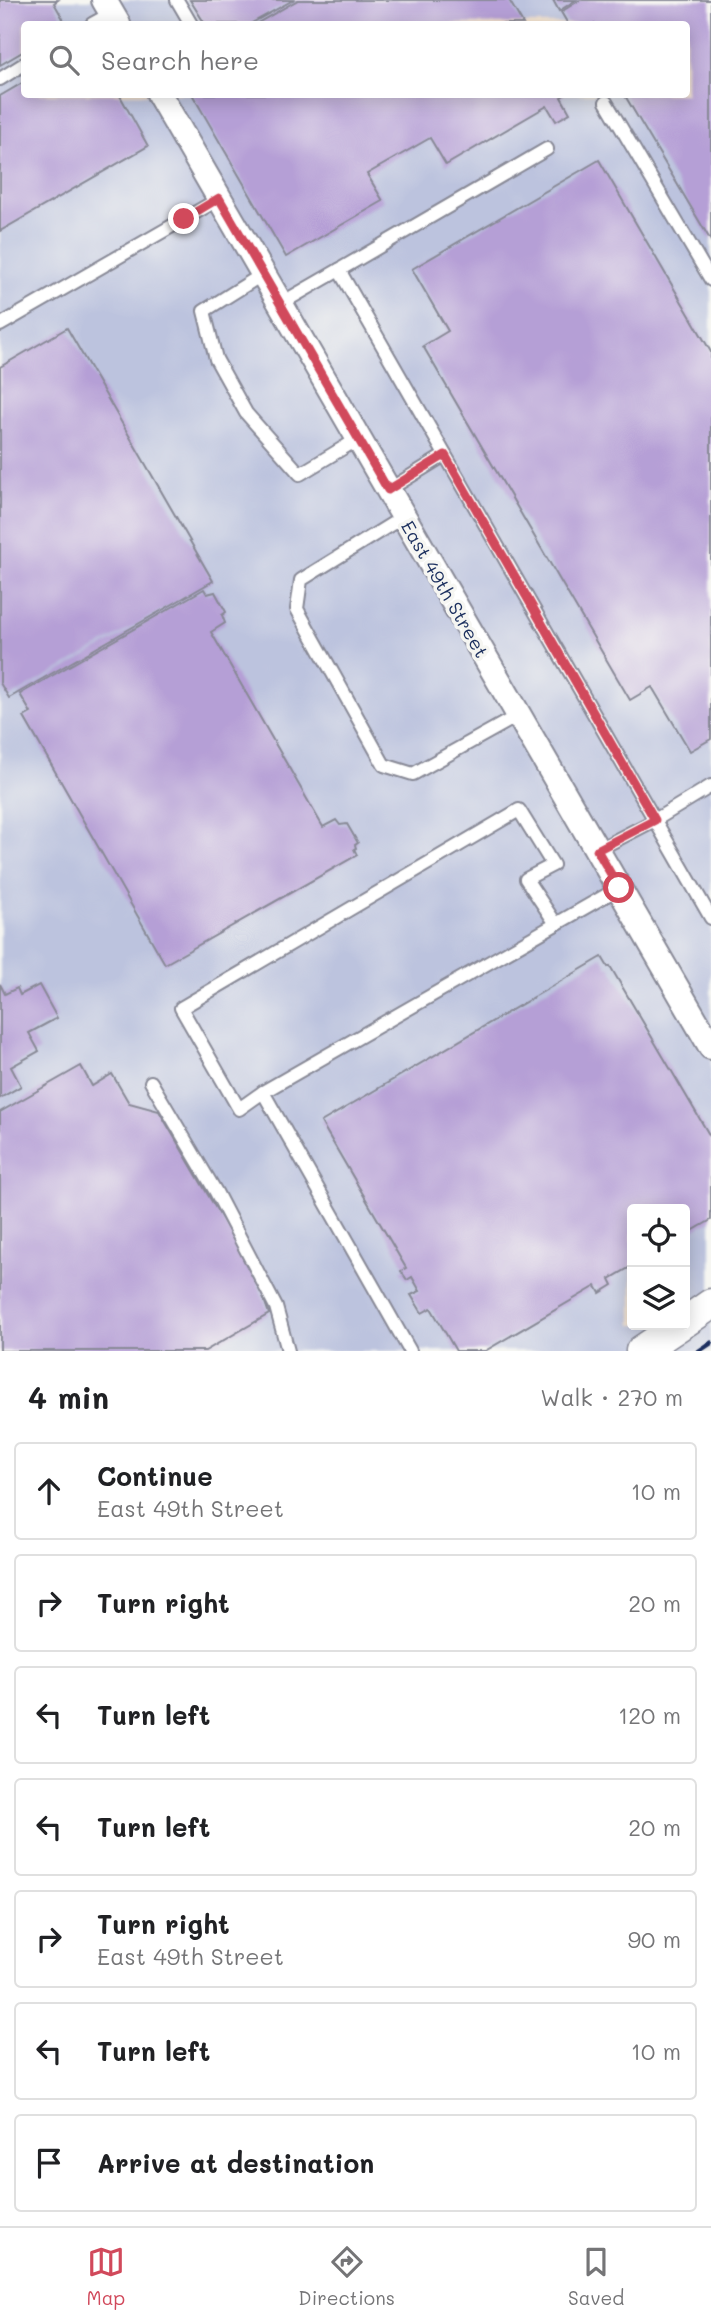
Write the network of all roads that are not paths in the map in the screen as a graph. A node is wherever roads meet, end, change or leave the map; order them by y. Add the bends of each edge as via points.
1 (177, 0) edge
2 (189, 21) edge
3 (21, 66) edge
4 (0, 79) edge
5 (161, 98) edge
6 (606, 102) dead end
7 (547, 149) dead end
8 (219, 198) junction
9 (339, 270) junction
10 (263, 274) junction
11 (711, 280) edge
12 (280, 304) junction
13 (0, 325) edge
14 (358, 439) junction
15 (445, 455) junction
16 (388, 490) junction
17 (403, 517) junction
18 (519, 715) junction
19 (711, 786) edge
20 (655, 820) junction
21 (597, 850) junction
22 (619, 888) junction
23 (711, 918) edge
24 (556, 924) junction
25 (711, 1047) edge
26 (151, 1082) dead end
27 (263, 1092) junction
28 (711, 1304) edge
29 (690, 1319) edge
30 (672, 1330) edge
31 (288, 1351) edge
32 (410, 1351) edge
33 (641, 1351) edge

1 - 2 lane
3 - 4 lane
5 - 8 street, East 49th Street
6 - 11 lane
7 - 9 lane
8 - 10 street, East 49th Street
8 - 13 lane
9 - 12 lane
9 - 15 lane
10 - 12 street, East 49th Street
10 - 14 lane via 204,311 216,359 246,412 300,474
12 - 14 street, East 49th Street
14 - 16 street, East 49th Street
15 - 16 lane
15 - 20 lane
16 - 17 street, East 49th Street
17 - 18 street, East 49th Street
17 - 18 lane via 301,580 297,609 384,765 413,774
18 - 21 street, East 49th Street
19 - 20 lane
20 - 21 lane
20 - 23 lane
21 - 22 street, East 49th Street
22 - 24 lane
22 - 25 street, East 49th Street
24 - 27 lane
24 - 27 lane via 526,879 553,865 519,810 181,1008 239,1109
26 - 31 lane via 276,1307
27 - 32 lane
28 - 29 street
30 - 33 street

